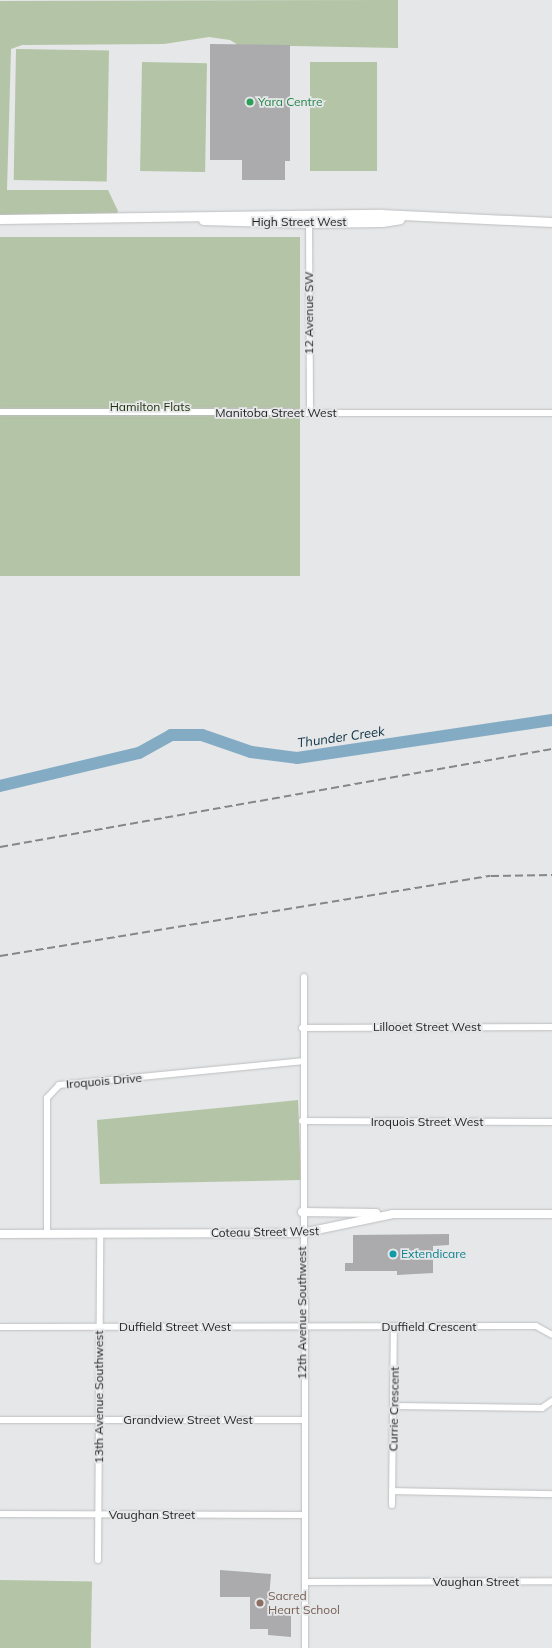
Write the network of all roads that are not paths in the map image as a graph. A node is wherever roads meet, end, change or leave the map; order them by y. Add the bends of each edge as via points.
1 (309, 218) junction
2 (0, 219) edge
3 (552, 222) edge
4 (0, 412) edge
5 (310, 413) junction
6 (552, 413) edge
7 (304, 978) dead end
8 (552, 1027) edge
9 (302, 1028) junction
10 (302, 1061) junction
11 (302, 1121) junction
12 (552, 1122) edge
13 (302, 1212) junction
14 (393, 1214) junction
15 (552, 1214) edge
16 (302, 1233) junction
17 (0, 1234) edge
18 (47, 1234) junction
19 (100, 1234) junction
20 (303, 1326) junction
21 (99, 1327) junction
22 (394, 1327) junction
23 (0, 1328) edge
24 (552, 1335) edge
25 (552, 1402) edge
26 (395, 1406) junction
27 (0, 1420) edge
28 (99, 1420) junction
29 (303, 1420) junction
30 (392, 1491) junction
31 (552, 1494) edge
32 (392, 1505) dead end
33 (0, 1514) edge
34 (99, 1514) junction
35 (304, 1515) junction
36 (98, 1560) dead end
37 (552, 1581) edge
38 (305, 1582) junction
39 (305, 1648) edge

1 - 2 main road, High Street West via 222,222 193,218
1 - 3 main road, High Street West via 382,222 405,218
1 - 5 street, 12 Avenue SW
4 - 5 street, Manitoba Street West
5 - 6 street, Manitoba Street West
7 - 9 street, 12th Avenue Southwest
8 - 9 street, Lillooet Street West
9 - 10 street, 12th Avenue Southwest
10 - 11 street, 12th Avenue Southwest
10 - 18 street, Iroquois Drive via 59,1085 47,1098
11 - 12 street, Iroquois Street West
11 - 13 street, 12th Avenue Southwest
13 - 14 street
13 - 16 street, 12th Avenue Southwest
14 - 15 street, Coteau Street West
14 - 16 street, Coteau Street West
16 - 19 street, Coteau Street West
16 - 20 street, 12th Avenue Southwest
17 - 18 street, Coteau Street West
18 - 19 street, Coteau Street West
19 - 21 street, 13th Avenue Southwest
20 - 21 street, Duffield Street West
20 - 22 street, Duffield Crescent
20 - 29 street, 12th Avenue Southwest
21 - 23 street, Duffield Street West
21 - 28 street, 13th Avenue Southwest
22 - 24 street, Duffield Crescent via 536,1326
22 - 26 street, Currie Crescent
25 - 26 street via 542,1408
26 - 30 street, Currie Crescent
27 - 28 street, Grandview Street West
28 - 29 street, Grandview Street West
28 - 34 street, 13th Avenue Southwest
29 - 35 street, 12th Avenue Southwest
30 - 31 street
30 - 32 street, Currie Crescent
33 - 34 street, Vaughan Street
34 - 35 street, Vaughan Street
34 - 36 street, 13th Avenue Southwest
35 - 38 street, 12th Avenue Southwest
37 - 38 street, Vaughan Street
38 - 39 street, 12th Avenue Southwest

